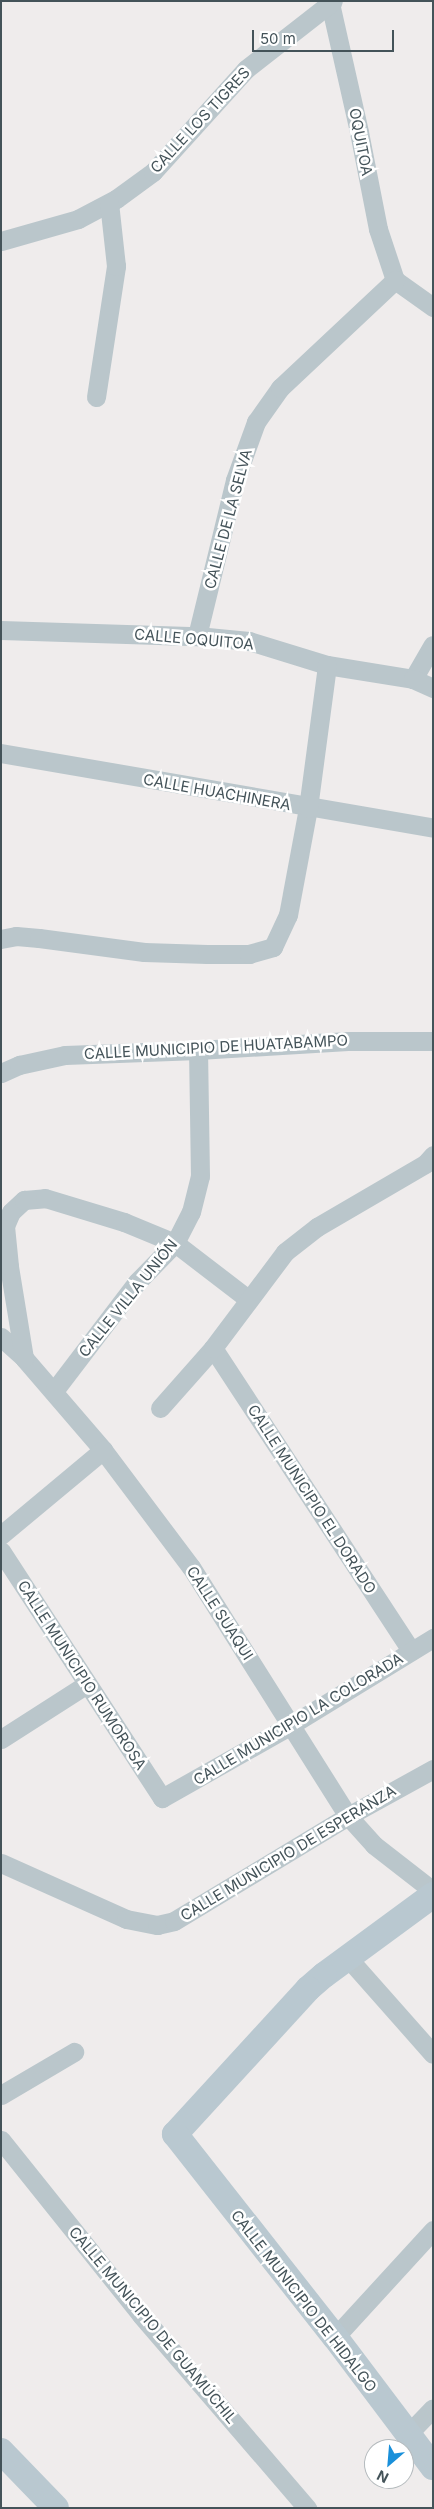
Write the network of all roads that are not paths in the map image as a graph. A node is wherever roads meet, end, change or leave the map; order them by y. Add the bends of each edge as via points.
1 (332, 2) edge
2 (109, 203) junction
3 (1, 240) edge
4 (395, 280) junction
5 (433, 307) edge
6 (96, 397) dead end
7 (1, 630) edge
8 (197, 636) junction
9 (433, 645) edge
10 (327, 665) junction
11 (413, 679) junction
12 (433, 688) edge
13 (1, 753) edge
14 (308, 808) junction
15 (433, 828) edge
16 (1, 939) edge
17 (433, 1040) edge
18 (198, 1050) junction
19 (1, 1072) edge
20 (433, 1154) edge
21 (175, 1243) junction
22 (248, 1299) junction
23 (1, 1337) edge
24 (213, 1348) junction
25 (24, 1358) junction
26 (54, 1391) junction
27 (160, 1408) dead end
28 (103, 1450) junction
29 (1, 1535) edge
30 (1, 1551) edge
31 (433, 1638) edge
32 (412, 1651) junction
33 (87, 1684) junction
34 (291, 1725) junction
35 (1, 1739) edge
36 (433, 1769) edge
37 (162, 1798) joint
38 (348, 1816) junction
39 (1, 1863) edge
40 (433, 1891) edge
41 (433, 1895) edge
42 (348, 1958) junction
43 (74, 2052) dead end
44 (433, 2054) edge
45 (1, 2095) edge
46 (1, 2140) edge
47 (433, 2230) edge
48 (335, 2337) junction
49 (433, 2408) edge
50 (406, 2435) junction
51 (1, 2451) edge
52 (433, 2466) edge
53 (56, 2508) edge
54 (307, 2508) edge

1 - 2 street, CALLE LOS TIGRES via 246,69 153,172
1 - 4 street, OQUITOA via 378,229
2 - 3 street, CALLE LOS TIGRES via 78,219
2 - 6 street via 116,266
4 - 5 street
4 - 8 street, CALLE DE LA SELVA via 280,388 256,422 235,480
7 - 8 street, CALLE OQUITOA
8 - 10 street, CALLE OQUITOA via 249,641
9 - 11 street
10 - 11 street, CALLE OQUITOA
10 - 14 street
11 - 12 street, CALLE OQUITOA
13 - 14 street, CALLE HUACHINERA
14 - 15 street, CALLE HUACHINERA
14 - 16 street via 288,915 273,947 249,954 207,954 144,952 32,937
17 - 18 street, CALLE MUNICIPIO DE HUATABAMPO via 348,1041
18 - 19 street, CALLE MUNICIPIO DE HUATABAMPO via 65,1055
18 - 21 street, CALLE VILLA UNIÓN via 200,1176 191,1212
20 - 22 street via 425,1164 317,1227 285,1252
21 - 22 street
21 - 25 street via 124,1222 45,1198 24,1200 10,1212 5,1226
21 - 26 street, CALLE VILLA UNIÓN via 137,1282
22 - 24 street
23 - 25 street, CALLE SUAQUI
24 - 27 street
24 - 32 street, CALLE MUNICIPIO EL DORADO
25 - 26 street, CALLE SUAQUI
26 - 28 street, CALLE SUAQUI
28 - 29 street
28 - 34 street, CALLE SUAQUI via 191,1567
30 - 33 street, CALLE MUNICIPIO RUMOROSA
31 - 32 street, CALLE MUNICIPIO LA COLORADA
32 - 34 street, CALLE MUNICIPIO LA COLORADA
33 - 35 street
33 - 37 street, CALLE MUNICIPIO RUMOROSA
34 - 37 street, CALLE MUNICIPIO LA COLORADA
34 - 38 street, CALLE SUAQUI
36 - 38 street, CALLE MUNICIPIO DE ESPERANZA
38 - 39 street, CALLE MUNICIPIO DE ESPERANZA via 174,1921 157,1925 126,1919
38 - 40 street, CALLE SUAQUI via 374,1845
41 - 42 street
42 - 44 street
42 - 48 street, CALLE MUNICIPIO DE HIDALGO via 324,1975 287,2010 175,2134
43 - 45 street
46 - 54 street, CALLE MUNICIPIO DE GUAMÚCHIL via 141,2315
47 - 48 street
48 - 50 street, CALLE MUNICIPIO DE HIDALGO
49 - 50 street
50 - 52 street, CALLE MUNICIPIO DE HIDALGO
51 - 53 street

